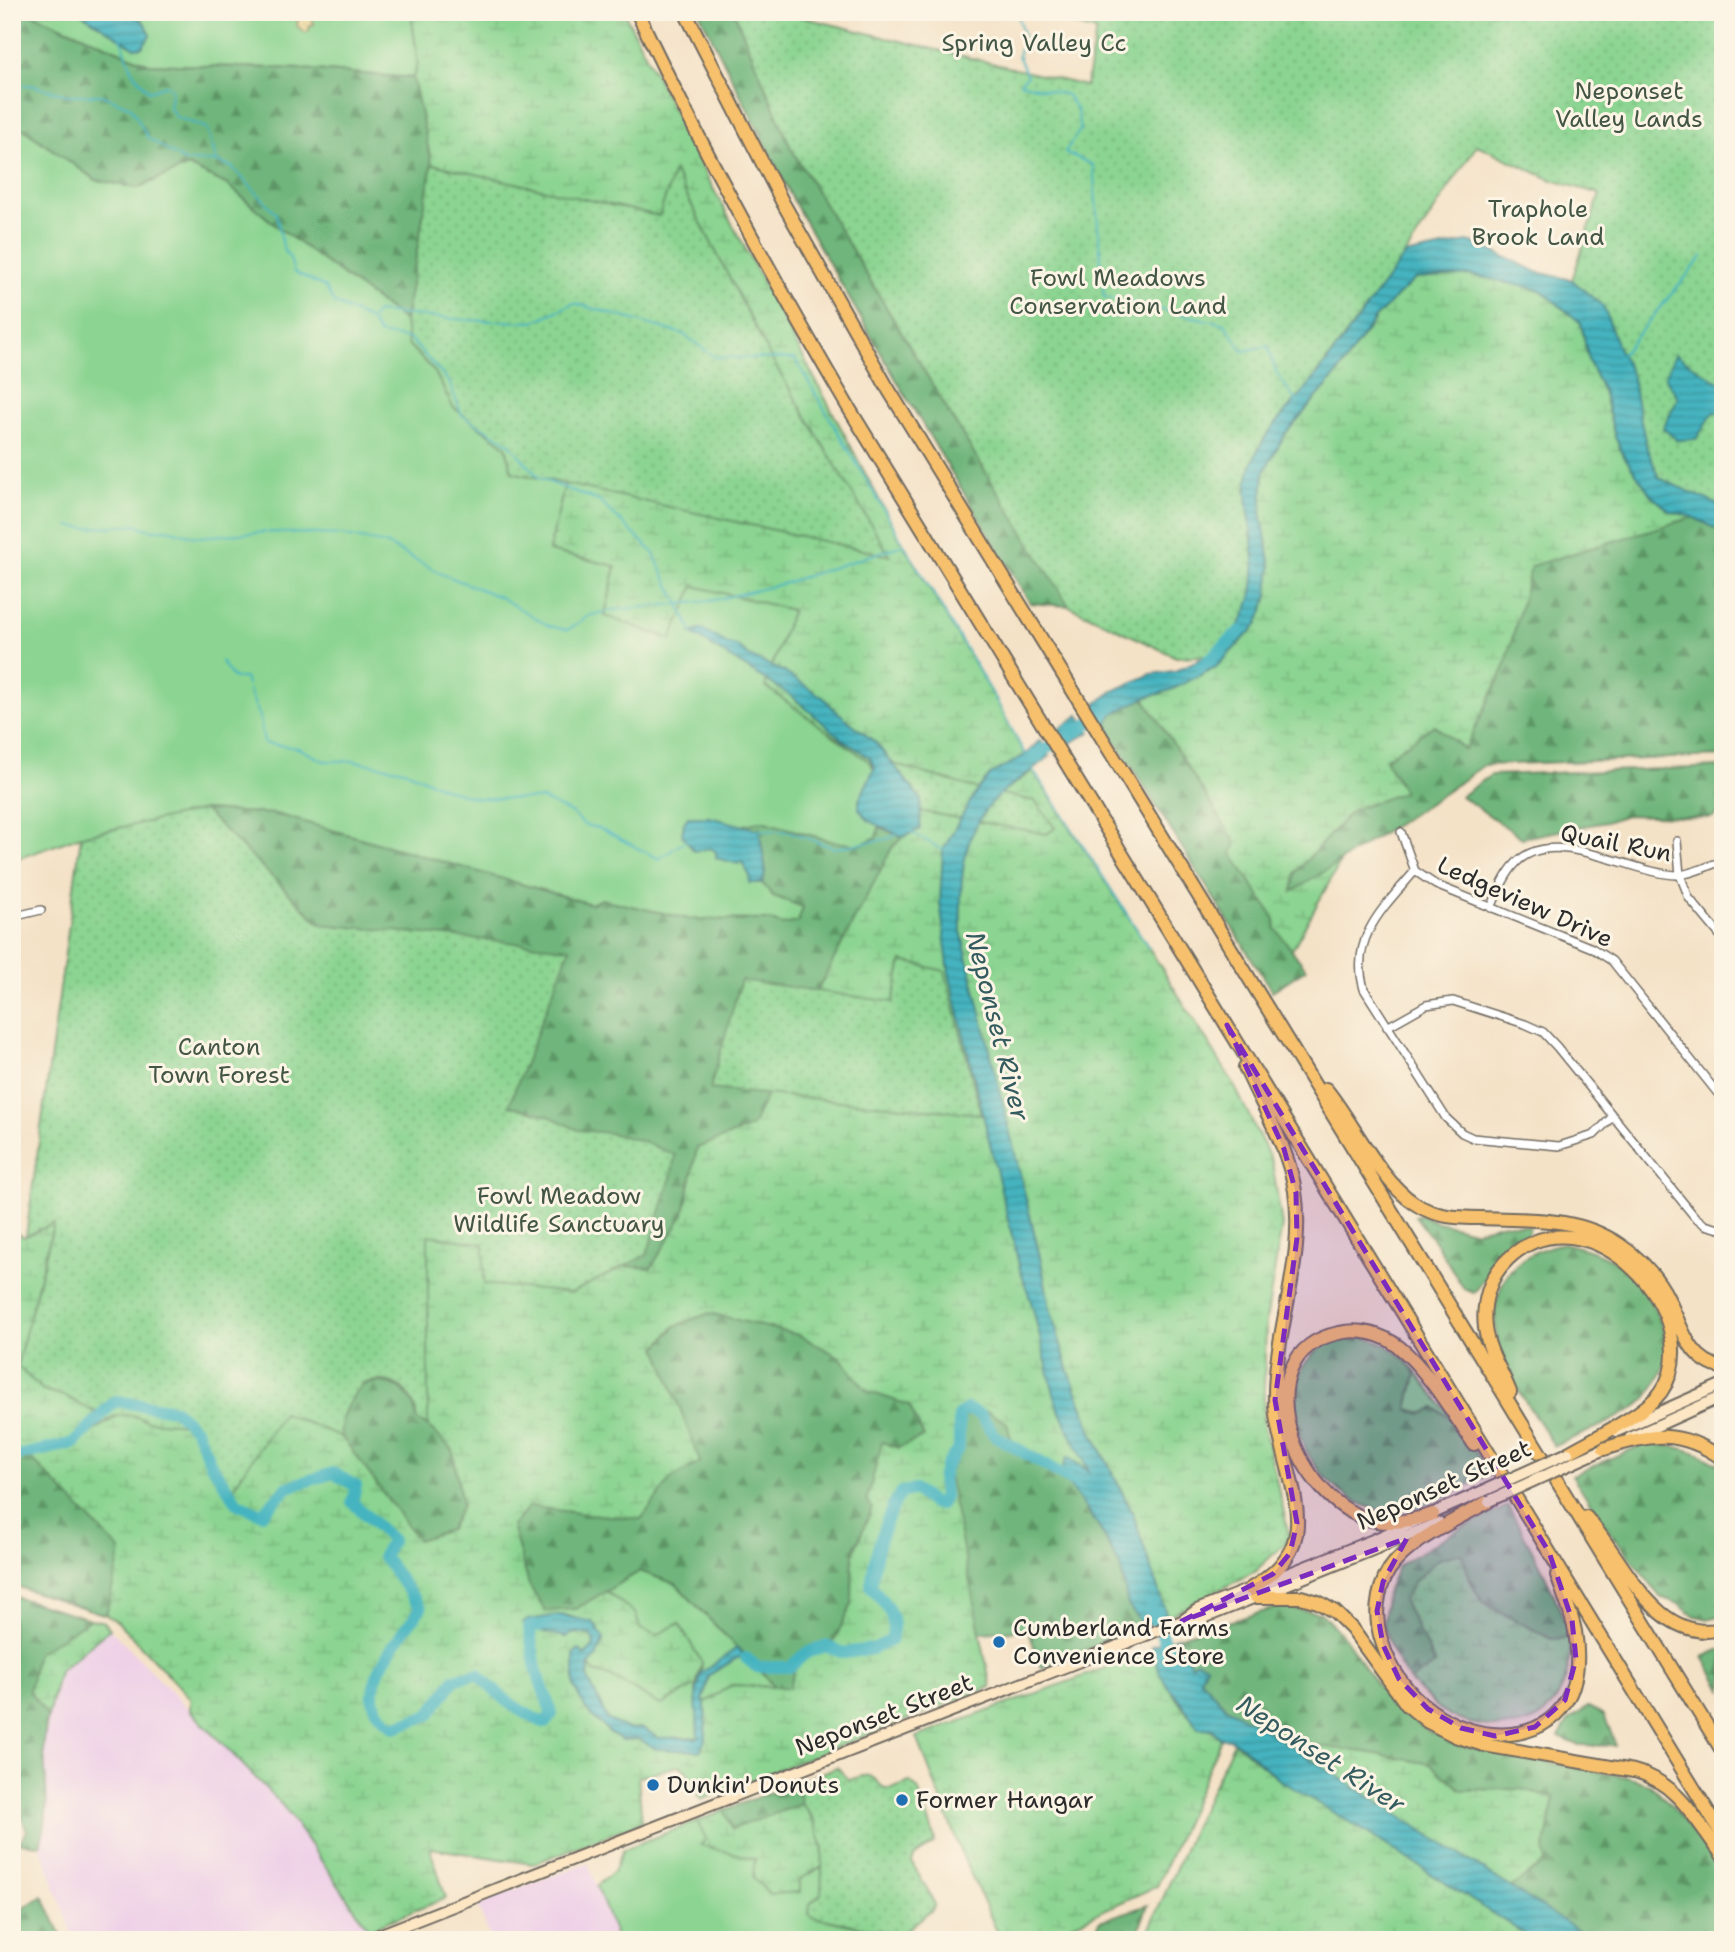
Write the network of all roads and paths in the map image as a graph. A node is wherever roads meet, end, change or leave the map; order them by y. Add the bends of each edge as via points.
1 (637, 12) edge
2 (685, 12) edge
3 (1401, 832) dead end
4 (1677, 841) dead end
5 (1723, 861) edge
6 (1415, 871) junction
7 (1680, 875) junction
8 (1490, 908) junction
9 (41, 910) dead end
10 (12, 917) edge
11 (1723, 939) edge
12 (1227, 1025) junction
13 (1387, 1027) junction
14 (1294, 1051) junction
15 (1723, 1100) edge
16 (1613, 1116) junction
17 (1723, 1230) edge
18 (1723, 1367) edge
19 (1723, 1384) edge
20 (1723, 1396) edge
21 (1519, 1419) junction
22 (1604, 1449) junction
23 (1571, 1458) junction
24 (1723, 1459) edge
25 (1503, 1477) junction
26 (1486, 1496) junction
27 (1566, 1496) junction
28 (1433, 1514) junction
29 (1549, 1552) junction
30 (1253, 1593) junction
31 (1723, 1629) edge
32 (1723, 1752) edge
33 (1723, 1836) edge
34 (1723, 1856) edge
35 (366, 1940) edge

1 - 12 highway via 717,174 800,325
2 - 14 highway via 848,319
3 - 6 street
4 - 7 street
5 - 7 street
6 - 8 street, Ledgeview Drive
6 - 13 street via 1370,928 1361,947 1359,974
7 - 8 street, Quail Run via 1649,872 1566,848 1536,850 1513,867
7 - 11 street via 1689,898
8 - 15 street, Ledgeview Drive via 1592,948 1612,961
9 - 10 street
12 - 25 highway
12 - 30 highway via 1286,1154 1298,1215 1275,1395 1297,1530 1283,1563
13 - 16 street via 1426,1005 1453,1001 1525,1024 1543,1032 1557,1046
13 - 16 street via 1446,1118 1473,1138 1559,1146 1594,1135
14 - 18 highway via 1411,1201 1445,1216 1563,1222 1606,1236 1653,1275 1696,1354
14 - 21 highway
16 - 17 street via 1694,1216
19 - 23 main road, Neponset Street
20 - 22 main road, Neponset Street
21 - 23 highway via 1486,1333 1485,1307 1491,1283 1505,1262 1532,1242 1560,1236 1593,1242 1628,1264 1651,1290 1668,1325 1672,1363 1665,1385 1650,1404
21 - 27 highway
22 - 23 main road, Neponset Street
22 - 24 highway via 1645,1437 1668,1436 1700,1445
23 - 26 main road, Neponset Street, bridge
25 - 28 highway via 1398,1346 1359,1331 1338,1333 1315,1343 1294,1365 1286,1391 1290,1433 1308,1472 1339,1504 1367,1518 1401,1522
25 - 29 highway
26 - 28 main road, Neponset Street
26 - 29 highway via 1403,1554 1380,1591 1377,1620 1384,1650 1403,1684 1432,1712 1471,1731 1504,1735 1535,1727 1563,1704 1574,1677 1576,1642
26 - 30 main road, Neponset Street via 1397,1542
27 - 31 highway via 1663,1616 1693,1630
27 - 32 highway
28 - 30 main road, Neponset Street
29 - 33 highway
30 - 34 highway via 1301,1597 1335,1612 1407,1705 1455,1737 1639,1772 1660,1781 1678,1796
30 - 35 main road, Neponset Street via 1197,1610 1182,1622

